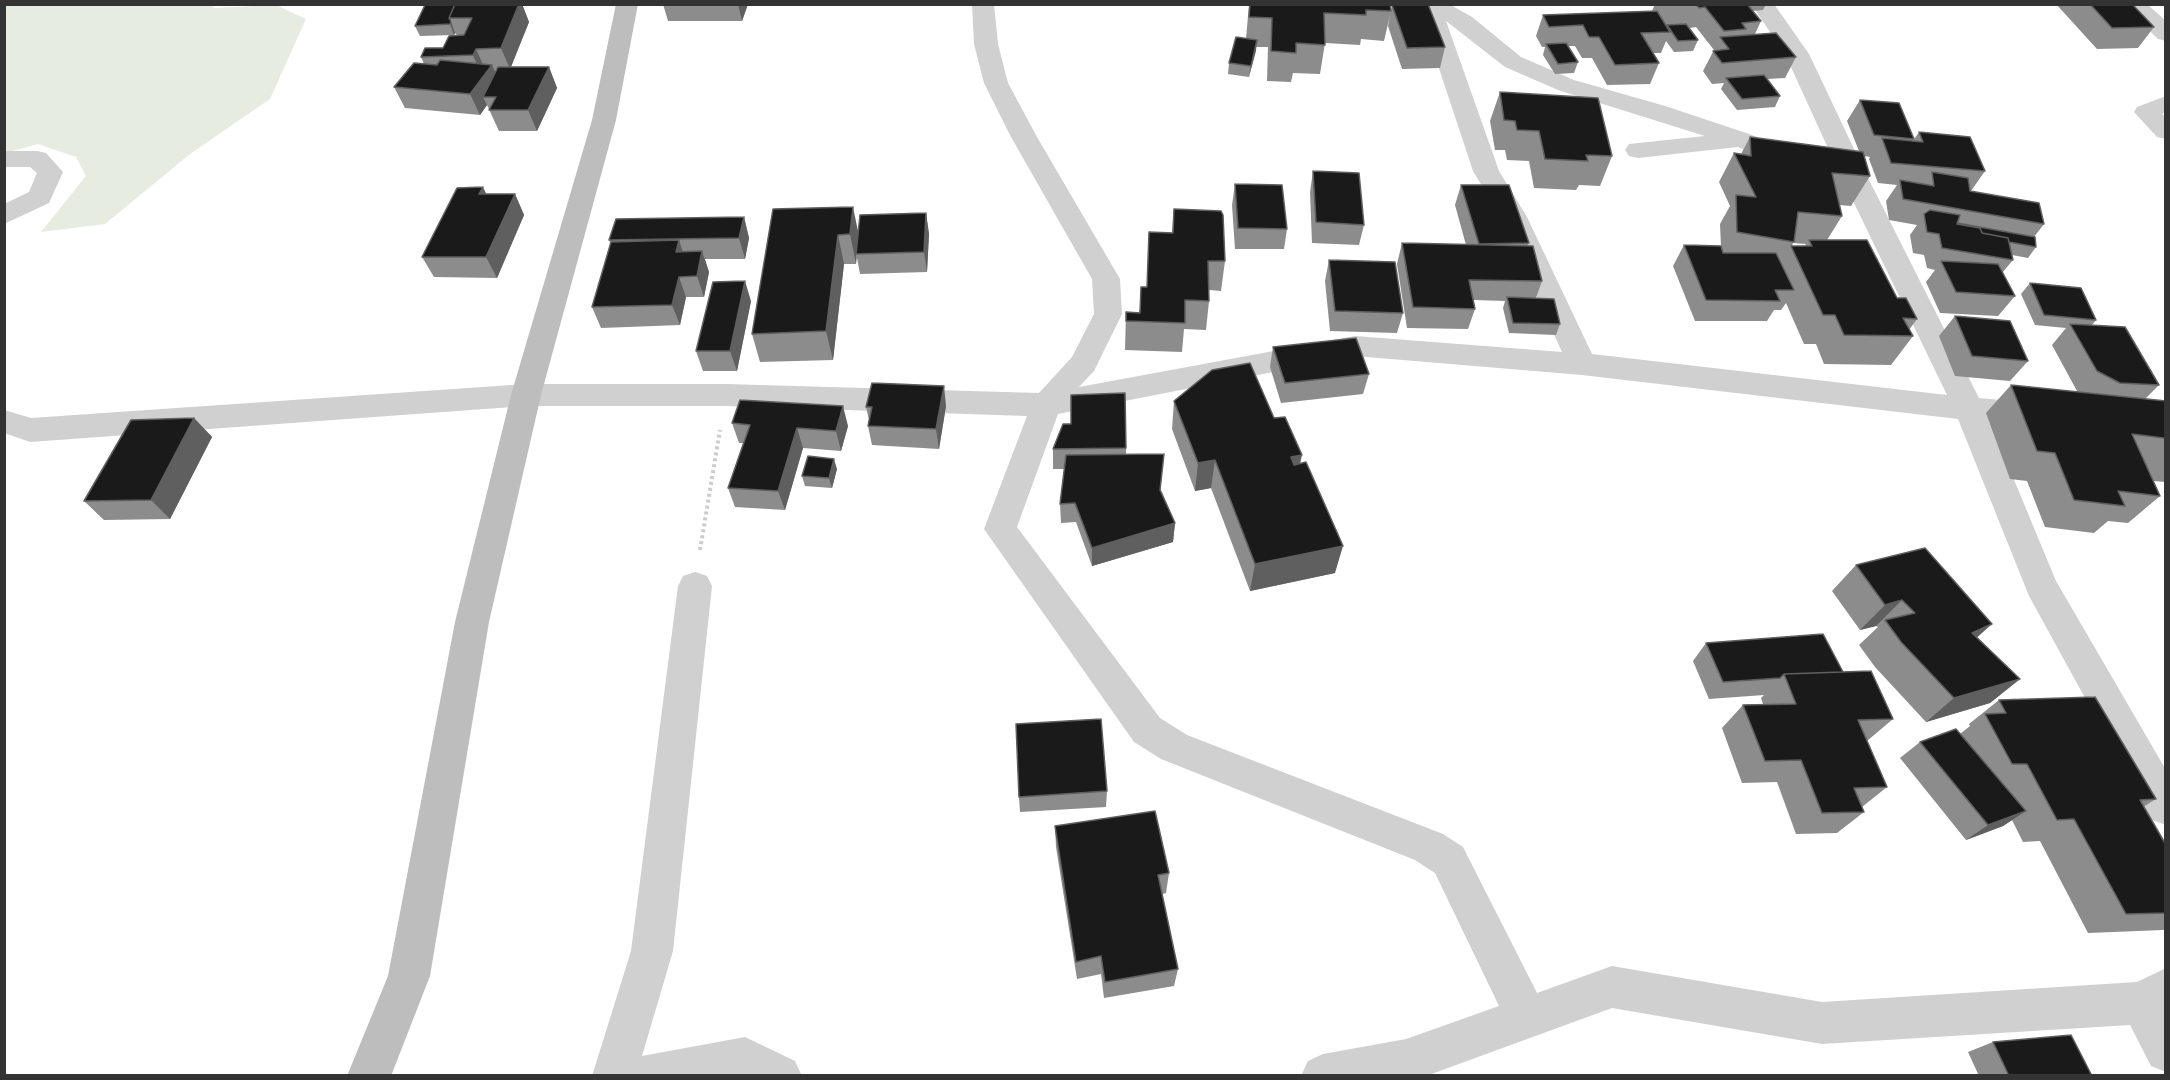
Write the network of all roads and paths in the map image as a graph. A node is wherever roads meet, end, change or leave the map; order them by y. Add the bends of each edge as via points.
1 (627, 4) edge
2 (983, 4) edge
3 (1430, 4) edge
4 (1762, 4) edge
5 (2133, 4) edge
6 (2166, 34) edge
7 (2166, 103) edge
8 (2166, 132) edge
9 (1743, 140) junction
10 (1638, 150) dead end
11 (4, 159) edge
12 (1851, 170) junction
13 (4, 215) edge
14 (1582, 364) junction
15 (526, 395) junction
16 (725, 395) junction
17 (1046, 405) junction
18 (1969, 409) junction
19 (2062, 416) edge
20 (4, 421) edge
21 (694, 586) joint
22 (2166, 807) edge
23 (2153, 996) edge
24 (1526, 1016) junction
25 (2166, 1051) edge
26 (369, 1076) edge
27 (614, 1076) edge
28 (645, 1076) edge
29 (780, 1076) edge
30 (1323, 1076) edge

1 - 15 street via 604,120
2 - 17 street via 986,44 996,83 1106,279 1108,314 1084,363
3 - 9 street via 1464,22 1514,62 1566,85
3 - 14 street via 1486,171 1514,217
4 - 12 street via 1797,54
5 - 6 street
7 - 8 street via 2146,112
9 - 10 street
9 - 12 street via 1791,160
11 - 13 street via 37,159 50,172 40,197
12 - 18 street
14 - 17 street via 1355,346
14 - 18 street
15 - 16 street
15 - 20 street via 30,430
15 - 26 street via 472,622 410,976
16 - 17 street
16 - 21 path
17 - 24 street via 1000,529 1147,730 1174,747 1429,847 1449,860
18 - 19 street
18 - 22 street via 2041,586
21 - 27 street via 652,951
23 - 24 street via 1822,1023 1612,987
23 - 25 street
24 - 30 street via 1406,1061
28 - 29 street via 745,1059

